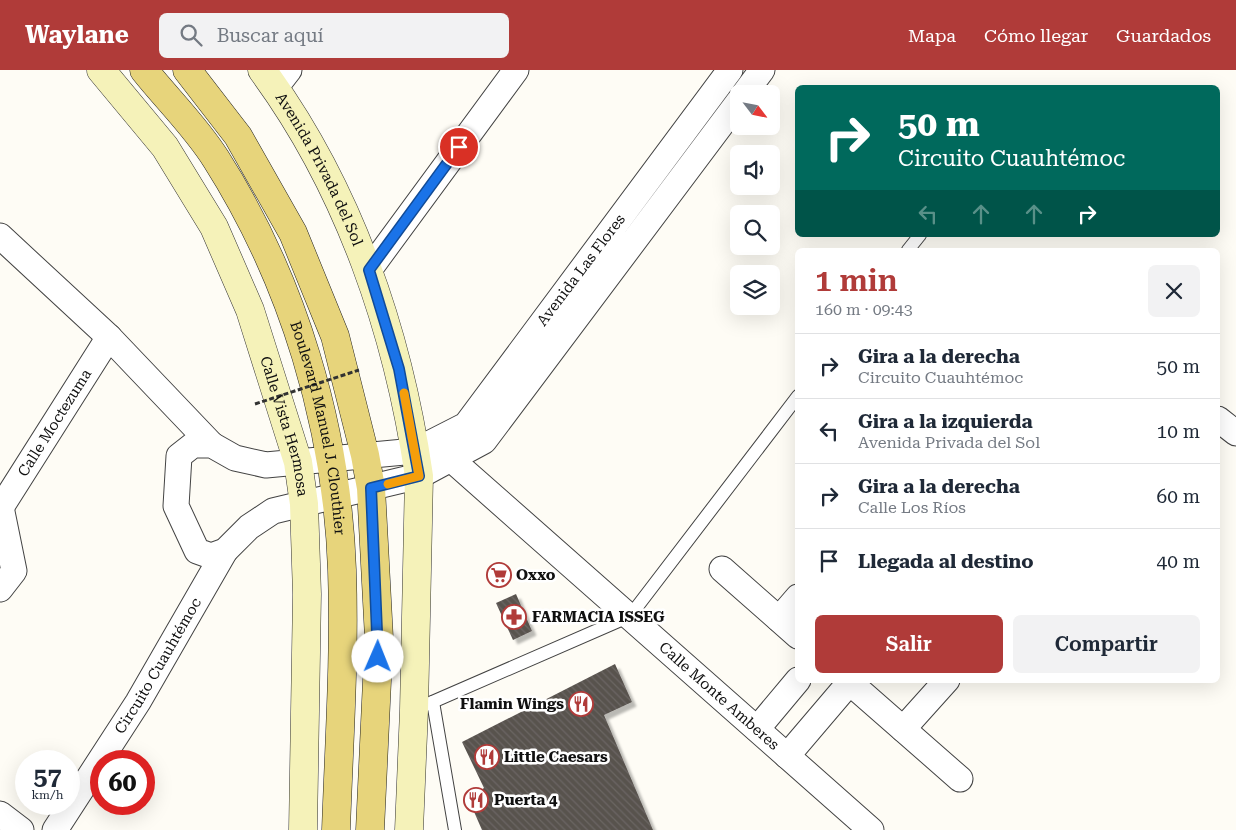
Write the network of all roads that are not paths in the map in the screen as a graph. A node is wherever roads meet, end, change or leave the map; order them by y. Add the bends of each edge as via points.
1 (101, 70) edge
2 (144, 70) edge
3 (187, 70) edge
4 (516, 70) edge
5 (730, 70) edge
6 (762, 70) edge
7 (275, 76) edge
8 (751, 85) edge
9 (730, 113) edge
10 (689, 125) junction
11 (708, 141) junction
12 (0, 236) edge
13 (918, 237) edge
14 (910, 248) edge
15 (369, 270) junction
16 (109, 337) junction
17 (795, 400) edge
18 (1220, 421) edge
19 (1236, 433) edge
20 (212, 444) junction
21 (365, 456) junction
22 (423, 456) junction
23 (331, 459) junction
24 (452, 460) junction
25 (298, 462) junction
26 (371, 488) junction
27 (336, 496) junction
28 (304, 504) junction
29 (1, 508) edge
30 (225, 551) junction
31 (722, 569) dead end
32 (0, 589) edge
33 (795, 601) edge
34 (630, 616) junction
35 (779, 620) junction
36 (795, 633) edge
37 (795, 683) edge
38 (847, 683) edge
39 (851, 683) edge
40 (944, 683) edge
41 (424, 706) junction
42 (757, 729) junction
43 (903, 729) junction
44 (787, 756) junction
45 (960, 780) dead end
46 (0, 814) edge
47 (863, 828) edge
48 (21, 830) edge
49 (55, 830) edge
50 (303, 830) edge
51 (336, 830) edge
52 (370, 830) edge
53 (409, 830) edge
54 (455, 830) edge

1 - 25 street, Calle Vista Hermosa via 165,147 214,228 250,310
2 - 23 main road, Boulevard Manuel J. Clouthier via 215,157 266,247 304,344
3 - 21 main road via 238,136 293,233 335,336
4 - 15 street
5 - 10 street, Avenida Las Flores
6 - 8 street
7 - 15 street, Avenida Privada del Sol via 328,176
9 - 11 street, Avenida Las Flores
10 - 11 street
10 - 22 street, Avenida Las Flores via 466,425
11 - 24 street, Avenida Las Flores via 484,440
12 - 16 street
13 - 14 lane
15 - 22 street, Avenida Privada del Sol
16 - 20 street
16 - 29 street, Calle Moctezuma
17 - 34 lane
18 - 19 street
20 - 25 street via 235,458 266,465
20 - 30 street via 193,445 178,456 176,506 197,551 212,556
21 - 22 street
21 - 23 street
21 - 26 main road
22 - 24 street, Avenida Las Flores
22 - 24 street, Calle Monte Amberes
22 - 26 street, Circuito Cuauhtémoc
22 - 41 street, Avenida Privada del Sol
23 - 25 street
23 - 27 main road, Boulevard Manuel J. Clouthier
24 - 34 street, Calle Monte Amberes
25 - 28 street, Calle Vista Hermosa
26 - 27 street, Circuito Cuauhtémoc
26 - 52 main road via 379,638
27 - 28 street, Circuito Cuauhtémoc
27 - 51 main road, Boulevard Manuel J. Clouthier via 343,636
28 - 30 street, Circuito Cuauhtémoc via 273,511 249,527
28 - 50 street, Calle Vista Hermosa via 307,594
29 - 32 street, Calle Moctezuma via 14,571
30 - 49 street, Circuito Cuauhtémoc via 138,702
31 - 35 street
33 - 35 street
34 - 41 lane
34 - 42 street, Calle Monte Amberes
35 - 36 street
37 - 42 street
38 - 44 street
39 - 43 street
40 - 43 street
41 - 53 street, Avenida Privada del Sol
41 - 54 lane
42 - 44 street, Calle Monte Amberes
43 - 45 street
44 - 47 street, Calle Monte Amberes
46 - 48 street

